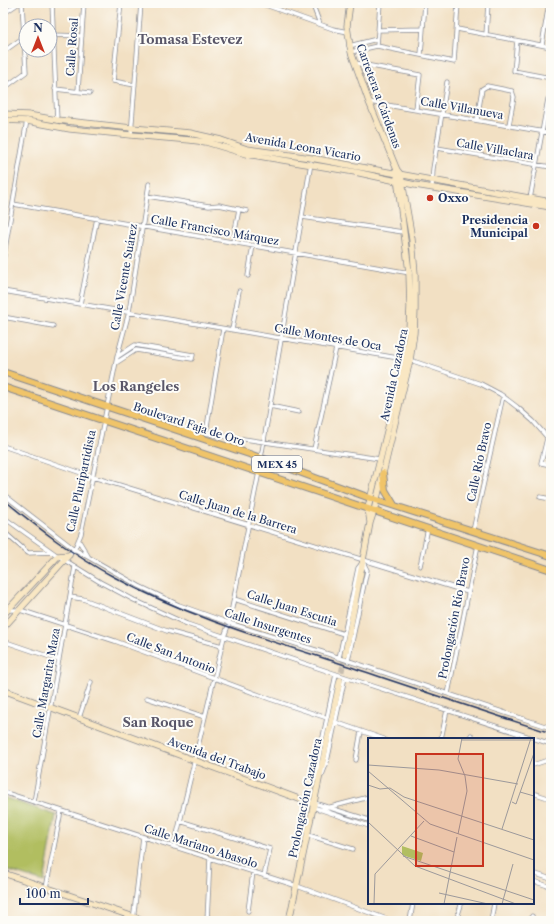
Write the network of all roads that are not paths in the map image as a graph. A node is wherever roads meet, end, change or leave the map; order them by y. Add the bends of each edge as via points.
1 (19, 3) edge
2 (22, 3) edge
3 (52, 3) edge
4 (84, 3) edge
5 (121, 3) edge
6 (141, 3) edge
7 (260, 3) edge
8 (312, 3) edge
9 (350, 3) edge
10 (380, 3) edge
11 (426, 3) edge
12 (458, 3) edge
13 (488, 3) edge
14 (549, 3) edge
15 (3, 14) edge
16 (23, 18) edge
17 (52, 18) edge
18 (320, 24) junction
19 (423, 29) junction
20 (457, 29) junction
21 (378, 30) junction
22 (348, 32) junction
23 (58, 35) edge
24 (486, 35) junction
25 (82, 36) junction
26 (377, 40) junction
27 (18, 41) edge
28 (518, 41) junction
29 (542, 45) junction
30 (377, 46) junction
31 (551, 47) edge
32 (350, 49) junction
33 (3, 52) edge
34 (421, 55) junction
35 (25, 58) edge
36 (54, 58) edge
37 (355, 63) junction
38 (551, 78) edge
39 (447, 82) dead end
40 (135, 85) junction
41 (3, 89) edge
42 (56, 89) junction
43 (78, 91) junction
44 (90, 93) dead end
45 (548, 99) dead end
46 (369, 102) junction
47 (416, 109) junction
48 (443, 114) junction
49 (4, 115) edge
50 (27, 118) junction
51 (477, 120) junction
52 (57, 123) junction
53 (509, 125) junction
54 (132, 128) junction
55 (158, 130) junction
56 (541, 131) junction
57 (551, 133) edge
58 (131, 135) junction
59 (157, 137) junction
60 (437, 148) junction
61 (311, 161) junction
62 (536, 165) junction
63 (551, 167) edge
64 (399, 176) junction
65 (432, 181) junction
66 (149, 184) dead end
67 (432, 188) junction
68 (401, 191) junction
69 (147, 196) junction
70 (530, 202) junction
71 (551, 202) edge
72 (13, 204) junction
73 (551, 207) edge
74 (239, 209) junction
75 (247, 211) dead end
76 (302, 217) junction
77 (97, 218) junction
78 (142, 226) junction
79 (403, 232) junction
80 (234, 242) junction
81 (253, 245) junction
82 (296, 253) junction
83 (3, 261) edge
84 (412, 273) junction
85 (248, 276) dead end
86 (3, 291) edge
87 (239, 291) dead end
88 (80, 304) junction
89 (129, 312) junction
90 (3, 317) edge
91 (53, 326) dead end
92 (224, 329) junction
93 (232, 330) junction
94 (282, 338) junction
95 (336, 348) junction
96 (161, 350) junction
97 (160, 354) junction
98 (117, 357) junction
99 (407, 360) junction
100 (116, 363) junction
101 (3, 372) edge
102 (3, 387) edge
103 (503, 396) junction
104 (270, 406) junction
105 (106, 407) junction
106 (298, 412) dead end
107 (104, 421) junction
108 (551, 422) edge
109 (167, 427) junction
110 (206, 433) junction
111 (547, 438) junction
112 (264, 442) junction
113 (3, 446) edge
114 (314, 449) junction
115 (261, 458) junction
116 (380, 459) junction
117 (551, 465) edge
118 (259, 472) junction
119 (383, 473) junction
120 (93, 477) junction
121 (3, 494) edge
122 (540, 497) dead end
123 (374, 499) junction
124 (551, 500) edge
125 (394, 505) junction
126 (371, 510) junction
127 (3, 517) edge
128 (249, 524) junction
129 (428, 528) junction
130 (3, 531) edge
131 (473, 531) junction
132 (79, 541) junction
133 (478, 545) junction
134 (74, 549) junction
135 (52, 552) junction
136 (58, 556) junction
137 (69, 556) junction
138 (551, 556) edge
139 (91, 559) junction
140 (65, 561) junction
141 (363, 561) junction
142 (420, 566) dead end
143 (75, 567) junction
144 (551, 570) edge
145 (468, 592) junction
146 (70, 597) junction
147 (234, 599) junction
148 (8, 610) junction
149 (20, 610) junction
150 (3, 616) edge
151 (230, 623) junction
152 (65, 624) junction
153 (3, 628) edge
154 (344, 634) junction
155 (224, 637) junction
156 (3, 641) edge
157 (222, 646) junction
158 (344, 658) junction
159 (59, 660) junction
160 (336, 674) junction
161 (342, 678) junction
162 (214, 679) junction
163 (91, 682) dead end
164 (3, 690) edge
165 (448, 694) junction
166 (147, 698) dead end
167 (50, 707) junction
168 (447, 710) junction
169 (205, 717) junction
170 (79, 718) junction
171 (327, 718) junction
172 (335, 722) junction
173 (551, 728) edge
174 (361, 731) junction
175 (381, 738) edge
176 (441, 738) edge
177 (533, 738) edge
178 (534, 738) edge
179 (551, 744) edge
180 (551, 759) edge
181 (195, 760) junction
182 (356, 760) dead end
183 (534, 765) edge
184 (317, 785) junction
185 (3, 792) edge
186 (534, 793) edge
187 (368, 797) edge
188 (551, 799) edge
189 (34, 802) junction
190 (314, 806) junction
191 (327, 807) junction
192 (61, 811) junction
193 (368, 820) edge
194 (180, 821) junction
195 (368, 826) edge
196 (308, 835) junction
197 (143, 837) junction
198 (174, 847) junction
199 (353, 849) dead end
200 (210, 858) junction
201 (253, 872) junction
202 (3, 873) edge
203 (534, 873) edge
204 (264, 876) junction
205 (551, 879) edge
206 (534, 881) edge
207 (297, 886) junction
208 (551, 887) edge
209 (46, 888) junction
210 (413, 904) edge
211 (494, 904) edge
212 (460, 905) dead end
213 (248, 911) dead end
214 (532, 916) dead end
215 (134, 919) edge
216 (146, 921) edge
217 (207, 921) edge
218 (289, 921) edge
219 (392, 921) edge
220 (410, 921) edge
221 (456, 921) edge
222 (491, 921) edge
223 (530, 921) edge

1 - 15 street
2 - 16 street
3 - 17 street
4 - 25 street, Calle Rosal
5 - 40 street via 113,81
6 - 40 street
7 - 18 street
8 - 18 street
9 - 22 street, Carretera a Cárdenas
10 - 21 street
11 - 19 street
12 - 20 street
13 - 24 street
14 - 29 street
18 - 22 street
19 - 21 street
19 - 34 street
20 - 24 street
20 - 34 street via 454,62
21 - 26 street
22 - 32 street, Carretera a Cárdenas
23 - 25 street
24 - 28 street
25 - 43 street, Calle Rosal
26 - 30 street
26 - 32 street
27 - 33 street
28 - 29 street
28 - 38 street via 514,71
29 - 31 street
30 - 32 street
30 - 34 street
32 - 37 street, Carretera a Cárdenas
35 - 41 street via 26,72
36 - 42 street
37 - 46 street, Carretera a Cárdenas
37 - 47 street via 420,75
39 - 48 street
40 - 54 street
42 - 43 street
42 - 52 street
43 - 44 street
45 - 56 street
46 - 47 street, Calle Villanueva
46 - 64 street, Carretera a Cárdenas
47 - 48 street, Calle Villanueva
48 - 51 street, Calle Villanueva
48 - 60 street
49 - 50 street, Avenida Leona Vicario
50 - 52 street, Avenida Leona Vicario
50 - 72 street
51 - 53 street, Calle Villanueva
51 - 53 street via 482,89 487,86 512,91 514,97
52 - 54 street, Avenida Leona Vicario
52 - 58 street, Avenida Leona Vicario
53 - 56 street, Calle Villanueva
54 - 55 street, Avenida Leona Vicario
54 - 58 street
55 - 59 street
55 - 61 street, Avenida Leona Vicario via 206,136 247,149
56 - 57 street, Calle Villanueva
56 - 62 street
58 - 59 street, Avenida Leona Vicario
59 - 61 street, Avenida Leona Vicario via 206,142 246,154
60 - 62 street, Calle Villaclara
60 - 65 street
61 - 64 street, Avenida Leona Vicario
61 - 76 street
62 - 63 street, Calle Villaclara
62 - 70 street
64 - 65 street, Avenida Leona Vicario
64 - 67 street, Avenida Leona Vicario
64 - 68 street, Avenida Cazadora
65 - 67 street
65 - 70 street, Avenida Leona Vicario
66 - 69 street, Calle Vicente Suárez
67 - 70 street, Avenida Leona Vicario
68 - 79 street, Avenida Cazadora
68 - 84 street, Avenida Cazadora via 412,239
69 - 74 street
69 - 78 street, Calle Vicente Suárez
70 - 71 street, Avenida Leona Vicario
70 - 73 street, Avenida Leona Vicario
72 - 77 street, Calle Francisco Márquez
72 - 83 street
74 - 75 street
74 - 80 street
76 - 79 street
76 - 82 street
77 - 78 street, Calle Francisco Márquez
77 - 88 street
78 - 80 street, Calle Francisco Márquez
78 - 89 street, Calle Vicente Suárez
79 - 84 street, Avenida Cazadora
80 - 81 street, Calle Francisco Márquez
81 - 82 street, Calle Francisco Márquez
81 - 85 street
82 - 84 street, Calle Francisco Márquez
82 - 94 street
84 - 99 street, Avenida Cazadora
86 - 88 street, Calle Montes de Oca
87 - 93 street
88 - 89 street, Calle Montes de Oca
89 - 92 street, Calle Montes de Oca
89 - 98 street, Calle Vicente Suárez
90 - 91 street
92 - 93 street, Calle Montes de Oca
92 - 110 street
93 - 94 street, Calle Montes de Oca
94 - 95 street, Calle Montes de Oca
94 - 104 street
95 - 99 street, Calle Montes de Oca
95 - 114 street
96 - 97 street
96 - 97 street via 192,355 192,359
96 - 98 street via 135,345
97 - 100 street via 136,350
98 - 100 street, Calle Vicente Suárez
99 - 103 street, Calle Montes de Oca via 481,384
99 - 116 street, Avenida Cazadora
99 - 119 street, Avenida Cazadora
100 - 105 street, Calle Vicente Suárez
101 - 105 main road, Boulevard Faja de Oro / MEX 45
102 - 107 main road, MEX 45
103 - 111 street, Calle Montes de Oca via 518,406
103 - 131 street, Calle Río Bravo
104 - 106 street
104 - 112 street
105 - 107 street, Calle Pluripartidista
105 - 109 main road, Boulevard Faja de Oro / MEX 45
107 - 118 main road, MEX 45
107 - 120 street, Calle Pluripartidista
108 - 111 street
109 - 110 street
109 - 115 main road, Boulevard Faja de Oro / MEX 45
110 - 112 street
111 - 117 street via 541,463
112 - 114 street
112 - 115 street
113 - 120 street, Calle Juan de la Barrera
114 - 116 street
115 - 118 street via 267,466
115 - 118 street via 254,462 253,466
115 - 123 main road, Boulevard Faja de Oro / MEX 45
116 - 123 street, Avenida Cazadora
118 - 126 main road, MEX 45
118 - 128 street, Calle Juan Escutia
119 - 123 street, Avenida Cazadora
119 - 125 main road via 385,490
120 - 128 street, Calle Juan de la Barrera
120 - 132 street, Calle Pluripartidista
121 - 134 street, Calle Insurgentes
122 - 124 street
123 - 125 main road, Boulevard Faja de Oro / MEX 45
123 - 126 street
125 - 131 main road, Boulevard Faja de Oro / MEX 45
126 - 129 main road, MEX 45
126 - 141 street
127 - 135 street
128 - 141 street, Calle Juan de la Barrera
128 - 147 street, Calle Juan Escutia
129 - 133 main road, MEX 45
129 - 142 street
130 - 135 street via 28,553
131 - 138 main road, Boulevard Faja de Oro / MEX 45
132 - 134 street, Calle Pluripartidista
132 - 139 street
133 - 144 main road, MEX 45
133 - 145 street, Prolongación Río Bravo
134 - 137 street, Calle Pluripartidista
134 - 139 street, Calle Insurgentes
135 - 136 street
136 - 137 street
136 - 140 street
136 - 148 street
137 - 140 street, Calle Pluripartidista
139 - 151 street, Calle Insurgentes via 159,596
140 - 143 street
140 - 149 street, Calle Pluripartidista
141 - 145 street, Calle Juan de la Barrera
141 - 154 street via 358,568
141 - 158 street
143 - 146 street, Calle Margarita Maza
143 - 155 street via 134,600 187,624
145 - 165 street, Prolongación Río Bravo
146 - 152 street, Calle Margarita Maza
146 - 157 street via 83,599 172,633
147 - 151 street, Calle Juan Escutia
147 - 154 street, Calle Juan Escutia
148 - 149 street, Calle San Antonio
148 - 150 street
149 - 152 street, Calle San Antonio
149 - 153 street, Calle Pluripartidista
151 - 155 street, Calle Juan Escutia
151 - 158 street, Calle Insurgentes
152 - 159 street, Calle Margarita Maza
152 - 162 street, Calle San Antonio
154 - 158 street
155 - 157 street, Calle Juan Escutia
155 - 160 street
156 - 159 street
157 - 162 street, Calle Juan Escutia
158 - 165 street, Calle Insurgentes
159 - 167 street, Calle Margarita Maza
160 - 161 street
160 - 171 street
161 - 168 street
161 - 172 street
161 - 184 street, Prolongación Cazadora
162 - 169 street, Calle Juan Escutia
162 - 171 street, Calle San Antonio
163 - 170 street
164 - 167 street, Avenida del Trabajo
165 - 173 street, Calle Insurgentes
166 - 169 street
167 - 170 street, Avenida del Trabajo
167 - 189 street, Calle Margarita Maza
168 - 176 street
168 - 177 street
169 - 181 street, Calle Juan Escutia
170 - 181 street, Avenida del Trabajo
171 - 184 street via 318,761
172 - 174 street
172 - 184 street via 327,762
174 - 175 street
174 - 182 street
178 - 179 street
180 - 183 street
181 - 190 street, Avenida del Trabajo
181 - 194 street, Calle Juan Escutia
184 - 190 street, Prolongación Cazadora
185 - 189 street, Calle Mariano Abasolo
186 - 188 street
187 - 191 street
189 - 192 street, Calle Mariano Abasolo
190 - 191 street, Avenida del Trabajo
190 - 191 street
190 - 195 street, Avenida del Trabajo
190 - 196 street, Prolongación Cazadora
191 - 193 street, Avenida del Trabajo
192 - 197 street, Calle Mariano Abasolo
192 - 209 street
194 - 198 street, Calle Juan Escutia
194 - 204 street via 270,849
196 - 199 street
196 - 207 street, Prolongación Cazadora
197 - 198 street, Calle Mariano Abasolo
197 - 215 street
198 - 200 street, Calle Mariano Abasolo
200 - 201 street, Calle Mariano Abasolo
200 - 217 street
201 - 204 street, Calle Mariano Abasolo
201 - 213 street
202 - 209 street
203 - 205 street
204 - 207 street, Calle Mariano Abasolo
206 - 208 street
207 - 218 street, Prolongación Cazadora
207 - 219 street, Calle Mariano Abasolo
209 - 215 street
210 - 220 street
211 - 222 street
212 - 221 street
214 - 223 street
215 - 216 street

